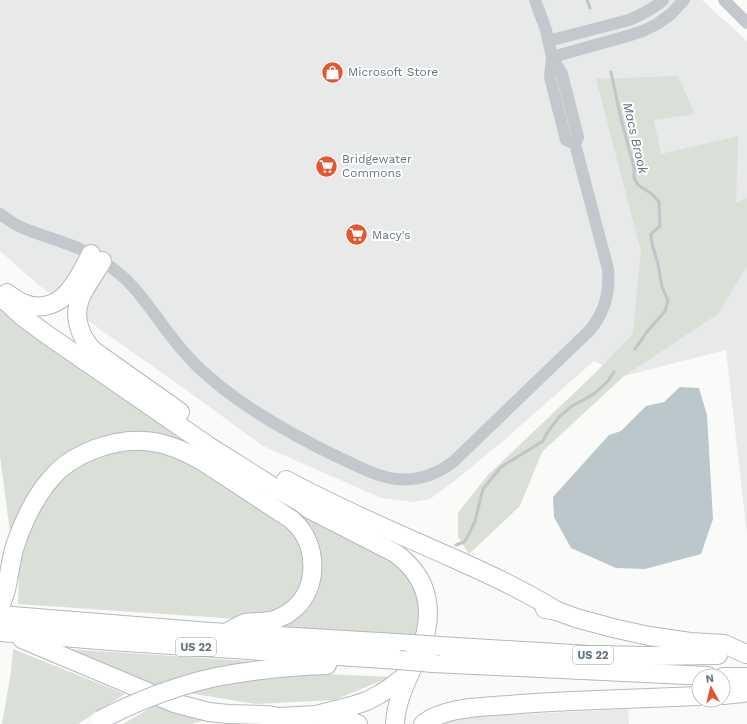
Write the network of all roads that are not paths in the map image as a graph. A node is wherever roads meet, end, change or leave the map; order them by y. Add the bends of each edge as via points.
1 (535, 0) edge
2 (663, 0) edge
3 (684, 0) edge
4 (724, 0) edge
5 (747, 23) edge
6 (548, 41) junction
7 (552, 57) junction
8 (0, 214) edge
9 (97, 258) junction
10 (0, 287) edge
11 (0, 296) edge
12 (300, 502) junction
13 (0, 608) edge
14 (557, 611) junction
15 (0, 615) edge
16 (3, 632) edge
17 (226, 633) junction
18 (747, 654) edge
19 (398, 664) junction
20 (691, 675) edge
21 (731, 676) edge
22 (747, 677) edge
23 (747, 691) edge
24 (731, 694) edge
25 (691, 696) edge
26 (316, 715) junction
27 (279, 717) junction
28 (97, 722) edge
29 (238, 724) edge
30 (358, 724) edge
31 (395, 724) edge
32 (423, 724) edge

1 - 6 street
2 - 6 street via 629,20
3 - 7 street via 671,14 643,31
4 - 5 street
6 - 7 street
7 - 9 street via 562,74 578,137 575,144 608,269 608,292 603,310 589,331 440,471 407,480 378,475 305,441 257,413 196,365 136,290 119,273
8 - 9 street via 23,228
9 - 10 highway via 65,296 44,307 22,303
9 - 14 highway via 77,314 84,338 101,356 219,439 279,476 317,497 491,575
11 - 12 highway via 46,334 182,428
12 - 14 highway via 489,588 542,609
12 - 19 highway via 395,553 417,574 425,590 428,610 426,634 420,650
13 - 17 highway via 16,543 28,514 48,482 59,470 80,455 104,445 145,441 174,447 202,461 295,523 310,548 312,575 306,592 297,606 280,618 244,624
14 - 18 highway via 649,636 724,644
15 - 17 highway, US 22
16 - 19 highway, US 22
16 - 27 highway via 174,703 209,712
17 - 18 highway, US 22, bridge via 589,655
19 - 20 highway, US 22, bridge via 433,663
19 - 26 highway via 391,687 380,694 367,701
19 - 28 highway, bridge via 278,668 199,680 163,691 122,708
19 - 31 highway via 399,701
21 - 22 highway
23 - 24 highway
25 - 32 highway via 480,707 456,710 433,717
26 - 27 highway
26 - 30 highway
27 - 29 highway

